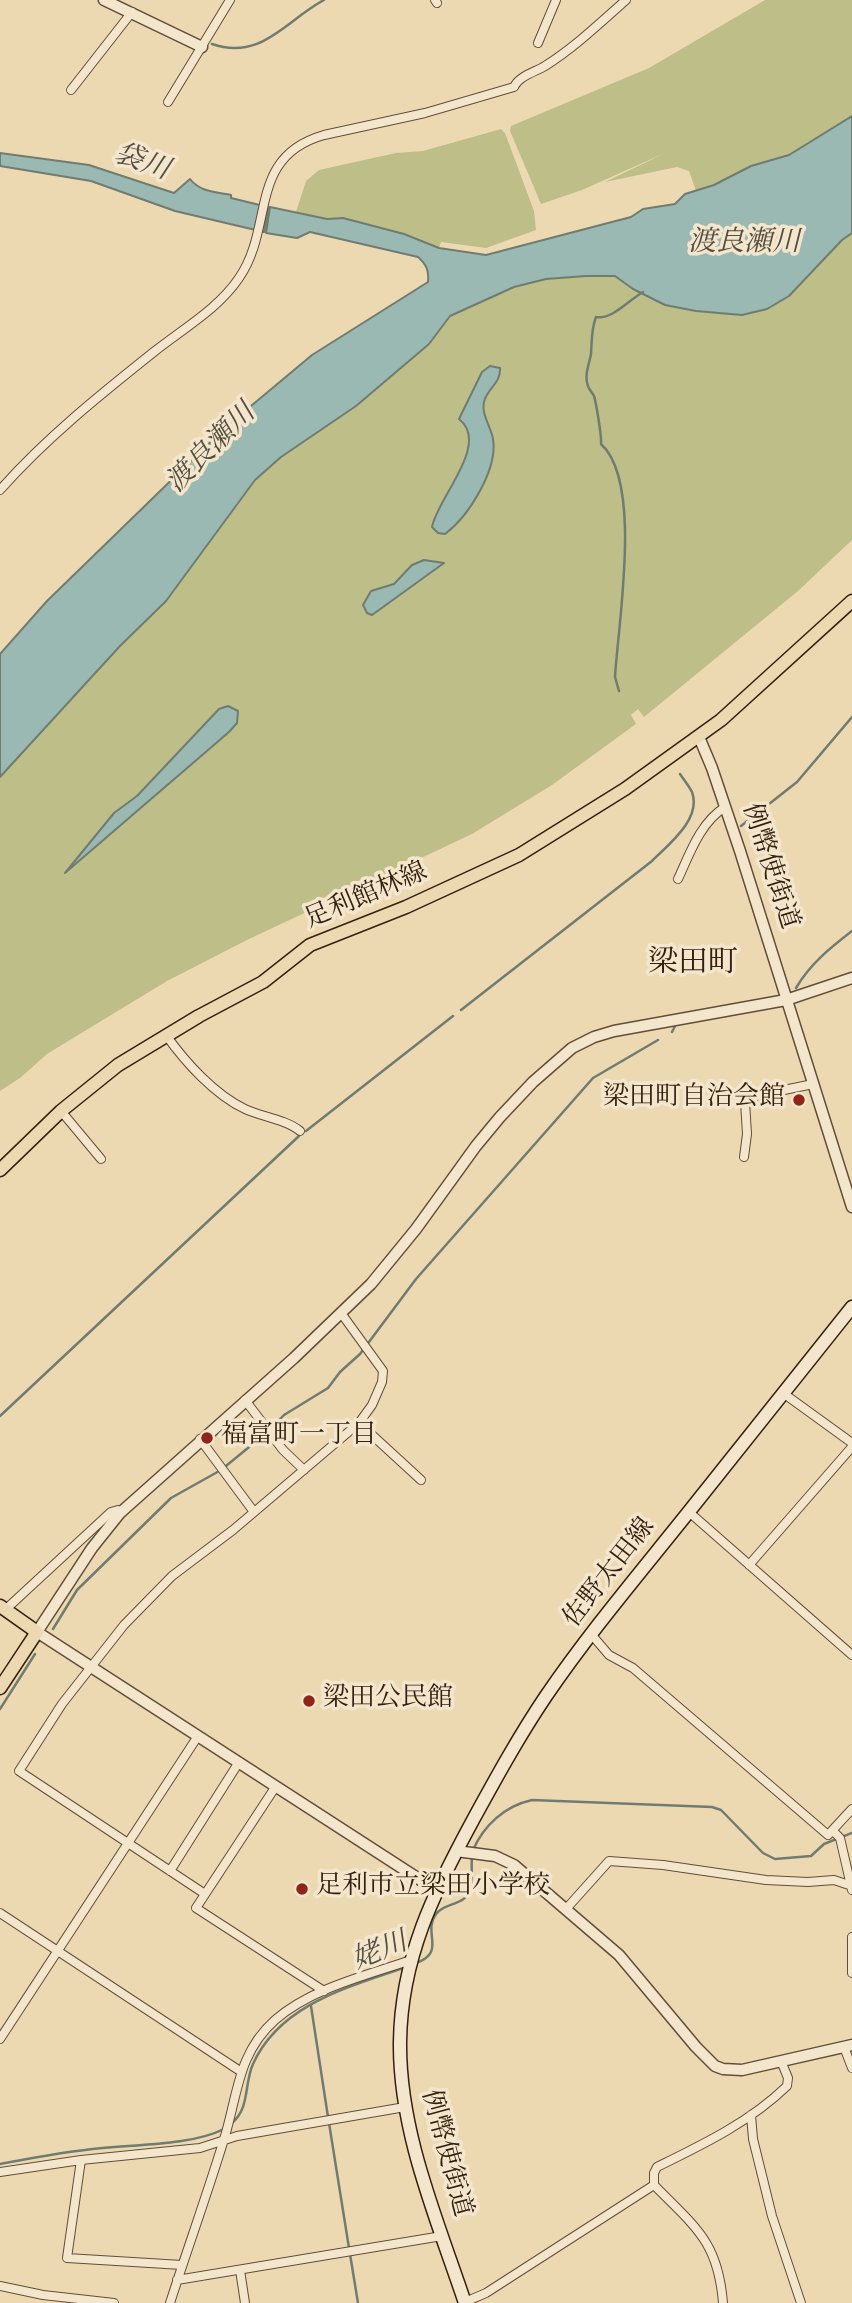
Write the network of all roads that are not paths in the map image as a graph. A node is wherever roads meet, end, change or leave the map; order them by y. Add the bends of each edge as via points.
1 (104, 0) edge
2 (230, 0) edge
3 (556, 0) edge
4 (626, 0) edge
5 (132, 12) junction
6 (538, 43) dead end
7 (201, 47) junction
8 (71, 90) dead end
9 (168, 102) dead end
10 (0, 490) edge
11 (852, 601) edge
12 (699, 737) junction
13 (725, 807) junction
14 (678, 879) dead end
15 (852, 978) edge
16 (786, 1000) junction
17 (166, 1035) junction
18 (813, 1084) junction
19 (61, 1111) junction
20 (300, 1131) dead end
21 (744, 1157) dead end
22 (101, 1159) dead end
23 (0, 1170) edge
24 (852, 1205) edge
25 (852, 1307) edge
26 (341, 1313) junction
27 (783, 1393) junction
28 (245, 1400) junction
29 (359, 1423) junction
30 (201, 1439) junction
31 (852, 1445) edge
32 (304, 1470) junction
33 (421, 1480) dead end
34 (254, 1512) junction
35 (689, 1512) junction
36 (120, 1513) junction
37 (749, 1565) junction
38 (2, 1608) edge
39 (37, 1632) junction
40 (591, 1634) junction
41 (852, 1655) edge
42 (90, 1666) junction
43 (0, 1688) edge
44 (198, 1735) junction
45 (239, 1762) junction
46 (276, 1786) junction
47 (852, 1809) edge
48 (833, 1831) junction
49 (127, 1843) junction
50 (461, 1852) junction
51 (170, 1871) junction
52 (852, 1887) edge
53 (436, 1890) junction
54 (205, 1894) junction
55 (566, 1909) junction
56 (0, 1913) edge
57 (852, 1937) edge
58 (56, 1951) junction
59 (410, 1965) junction
60 (852, 1973) edge
61 (324, 1991) junction
62 (0, 2039) edge
63 (848, 2046) edge
64 (781, 2061) junction
65 (852, 2068) edge
66 (240, 2071) junction
67 (405, 2108) junction
68 (751, 2115) junction
69 (225, 2137) junction
70 (81, 2160) junction
71 (0, 2172) edge
72 (654, 2185) junction
73 (442, 2236) junction
74 (182, 2265) junction
75 (240, 2270) junction
76 (177, 2280) junction
77 (0, 2286) edge
78 (465, 2302) edge
79 (114, 2303) edge
80 (170, 2303) edge
81 (245, 2303) edge
82 (723, 2303) edge
83 (801, 2303) edge

1 - 5 street
2 - 7 street
3 - 6 street
4 - 10 street via 587,36 516,81 514,87 300,144 279,164 267,186 246,265 229,290 47,440
5 - 7 street
5 - 8 street
7 - 9 street
11 - 12 main road
12 - 13 street, 例幣使街道
12 - 17 main road, 足利館林線 via 519,855 310,945 263,982
13 - 14 street via 704,826
13 - 16 street, 例幣使街道
15 - 16 street
16 - 18 street, 例幣使街道
16 - 26 street via 614,1031 572,1048 500,1116 395,1256
17 - 19 main road, 足利館林線 via 118,1065
17 - 20 street via 188,1065 237,1104
18 - 21 street via 750,1097 745,1102
18 - 24 street, 例幣使街道
19 - 22 street
19 - 23 main road, 足利館林線
25 - 27 main road, 佐野太田線
26 - 28 street
26 - 29 street via 383,1371 372,1405
27 - 31 street
27 - 35 main road, 佐野太田線
28 - 30 street
28 - 32 street
29 - 32 street
29 - 33 street
30 - 34 street
30 - 36 street
31 - 37 street
32 - 34 street
34 - 42 street via 150,1596
35 - 37 street
35 - 40 main road, 佐野太田線
36 - 38 street via 111,1512
36 - 39 street
37 - 41 street
38 - 39 main road
39 - 42 street
39 - 43 main road
40 - 48 street via 609,1655 633,1668 828,1835
40 - 50 main road, 佐野太田線 via 519,1737
42 - 44 street
42 - 49 street via 19,1771
44 - 45 street
44 - 49 street
45 - 46 street
45 - 51 street
46 - 53 street
46 - 54 street
47 - 48 street
48 - 52 street via 840,1838
49 - 51 street
49 - 58 street
50 - 53 main road, 佐野太田線
50 - 55 street via 507,1860
51 - 54 street
52 - 55 street via 834,1880 766,1881 609,1861
53 - 59 main road, 例幣使街道
54 - 61 street via 196,1908
55 - 64 street via 619,1955 715,2066 742,2070
56 - 58 street
57 - 60 street
58 - 62 street
58 - 66 street
59 - 61 street
59 - 67 main road, 例幣使街道 via 400,2038
61 - 66 street via 274,2021
63 - 64 street
63 - 65 street
64 - 68 street via 787,2086
66 - 69 street
67 - 69 street
67 - 73 main road, 例幣使街道
68 - 72 street via 657,2167
68 - 83 street via 772,2216
69 - 70 street via 200,2148
69 - 74 street
70 - 71 street
70 - 74 street via 67,2258
72 - 78 street
72 - 82 street via 706,2239 720,2273
73 - 75 street
73 - 78 main road, 例幣使街道
74 - 76 street
75 - 76 street
75 - 81 street
76 - 80 street
77 - 79 street

